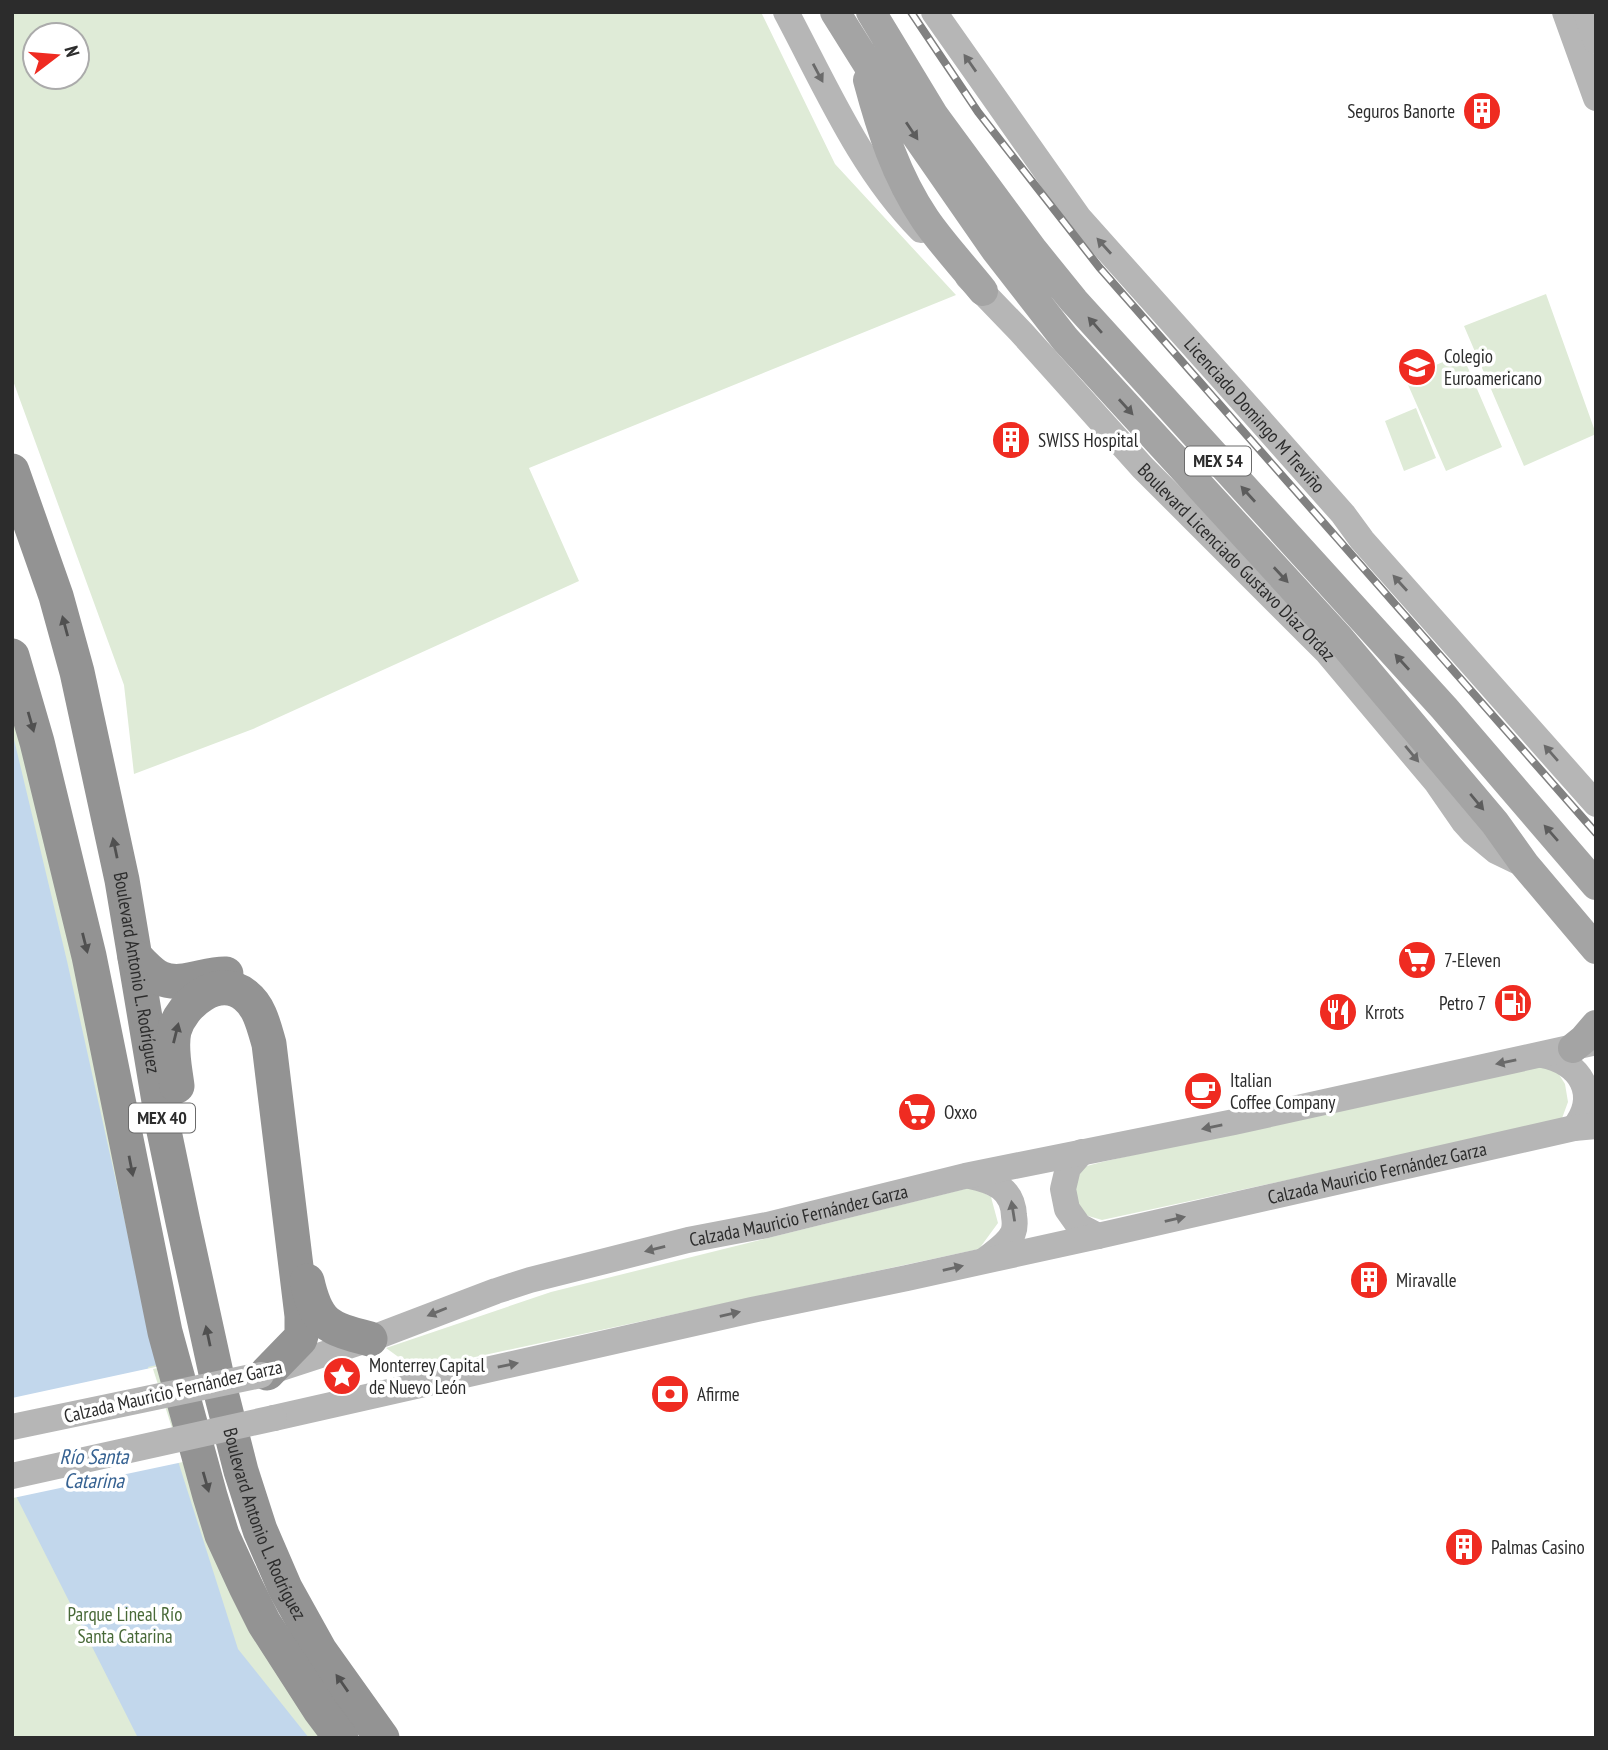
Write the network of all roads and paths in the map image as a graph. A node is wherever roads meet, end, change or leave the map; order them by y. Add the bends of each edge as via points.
1 (786, 12) edge
2 (835, 12) edge
3 (871, 12) edge
4 (934, 12) edge
5 (1565, 12) edge
6 (1586, 12) edge
7 (1596, 41) edge
8 (860, 52) junction
9 (1596, 98) edge
10 (983, 291) junction
11 (12, 471) edge
12 (12, 656) edge
13 (1596, 804) edge
14 (1525, 865) junction
15 (1596, 885) edge
16 (1594, 948) edge
17 (135, 957) junction
18 (1596, 1025) edge
19 (1584, 1045) edge
20 (1542, 1055) junction
21 (1585, 1127) edge
22 (1082, 1152) junction
23 (968, 1176) junction
24 (183, 1222) junction
25 (1098, 1236) junction
26 (984, 1261) junction
27 (370, 1339) junction
28 (264, 1374) junction
29 (12, 1427) edge
30 (12, 1476) edge
31 (341, 1738) edge
32 (382, 1738) edge

1 -> 10 main road, Boulevard Licenciado Gustavo Díaz Ordaz via 860,152 906,214
2 - 8 main road, Boulevard Licenciado Gustavo Díaz Ordaz / MEX 54
15 -> 3 main road, MEX 54 via 1444,708 1074,301 934,116
13 -> 4 main road, Licenciado Domingo M Treviño via 1079,218
5 - 9 main road
6 - 7 main road
8 - 10 main road via 880,126 905,185 926,220
8 -> 14 main road, Boulevard Licenciado Gustavo Díaz Ordaz / MEX 54 via 925,151 1065,339 1339,638
10 -> 14 main road, Boulevard Licenciado Gustavo Díaz Ordaz via 1143,468 1326,651 1473,832 1496,851
17 -> 11 highway, Boulevard Antonio L. Rodríguez / MEX 40 via 77,672 57,596
12 -> 31 highway, Boulevard Antonio L. Rodríguez / MEX 40 via 89,956 165,1332 210,1496 222,1535 264,1623
14 - 16 main road, Boulevard Licenciado Gustavo Díaz Ordaz / MEX 54
17 - 24 highway, Boulevard Antonio L. Rodríguez / MEX 40
17 - 27 highway via 161,979 222,974 252,983 269,1000 282,1038 303,1255 313,1306 335,1328
18 - 19 main road
19 - 20 main road, Calzada Mauricio Fernández Garza
20 - 21 main road via 1571,1066 1583,1082
20 -> 22 main road, Calzada Mauricio Fernández Garza
25 -> 21 main road, Calzada Mauricio Fernández Garza
22 - 23 main road, Calzada Mauricio Fernández Garza
22 - 25 main road via 1069,1168 1063,1189 1067,1209 1079,1226
26 -> 23 main road via 1012,1234 1014,1205 1001,1187
23 -> 27 main road, Calzada Mauricio Fernández Garza via 530,1280
24 -> 28 highway via 184,1148 174,1031 195,1000 228,987 238,990 257,1009 269,1044 302,1316 300,1339
32 -> 24 highway, Boulevard Antonio L. Rodríguez / MEX 40 via 320,1651 260,1530 219,1385
25 - 26 main road, Calzada Mauricio Fernández Garza
30 -> 26 main road, Calzada Mauricio Fernández Garza, bridge
27 - 28 main road, Calzada Mauricio Fernández Garza
28 - 29 main road, Calzada Mauricio Fernández Garza, bridge

